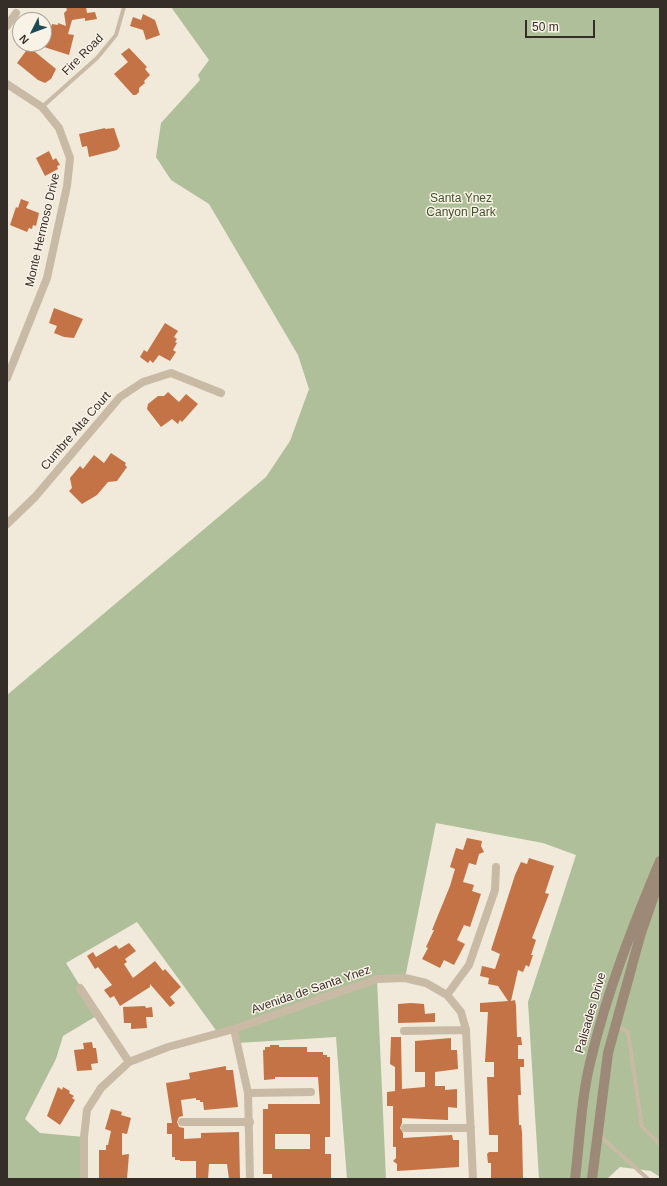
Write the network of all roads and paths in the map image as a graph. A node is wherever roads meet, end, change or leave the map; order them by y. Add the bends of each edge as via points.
1 (124, 7) edge
2 (7, 84) edge
3 (42, 107) junction
4 (7, 378) edge
5 (221, 393) dead end
6 (7, 524) edge
7 (660, 862) edge
8 (496, 867) dead end
9 (660, 877) edge
10 (80, 988) dead end
11 (447, 995) junction
12 (615, 1025) junction
13 (234, 1029) junction
14 (466, 1030) junction
15 (404, 1031) dead end
16 (128, 1062) junction
17 (311, 1092) dead end
18 (248, 1093) junction
19 (182, 1122) dead end
20 (250, 1122) junction
21 (405, 1128) dead end
22 (471, 1128) junction
23 (597, 1133) junction
24 (660, 1144) edge
25 (84, 1179) edge
26 (250, 1179) edge
27 (473, 1179) edge
28 (575, 1179) edge
29 (592, 1179) edge
30 (648, 1179) edge

1 - 3 lane, Fire Road via 116,35 97,58
2 - 3 street, Monte Hermoso Drive
3 - 4 street, Monte Hermoso Drive via 59,128 70,158 67,186 47,278
5 - 6 street, Cumbre Alta Court via 172,374 144,382 120,397 35,497
7 - 28 street, Palisades Drive via 621,957 597,1035 587,1079
8 - 11 street via 495,890 469,964
9 - 12 street
10 - 16 street
11 - 13 street, Avenida de Santa Ynez via 426,983 405,978 377,979
11 - 14 street, Avenida de Santa Ynez via 461,1012
12 - 23 street via 608,1053
12 - 24 lane via 628,1032 642,1128
13 - 16 street, Avenida de Santa Ynez via 168,1047
13 - 18 street
14 - 15 street
14 - 22 street, Avenida de Santa Ynez
16 - 25 street, Avenida de Santa Ynez via 101,1088 87,1110
17 - 18 street
18 - 20 street
19 - 20 street
20 - 26 street
21 - 22 street
22 - 27 street, Avenida de Santa Ynez
23 - 29 street
23 - 30 lane

